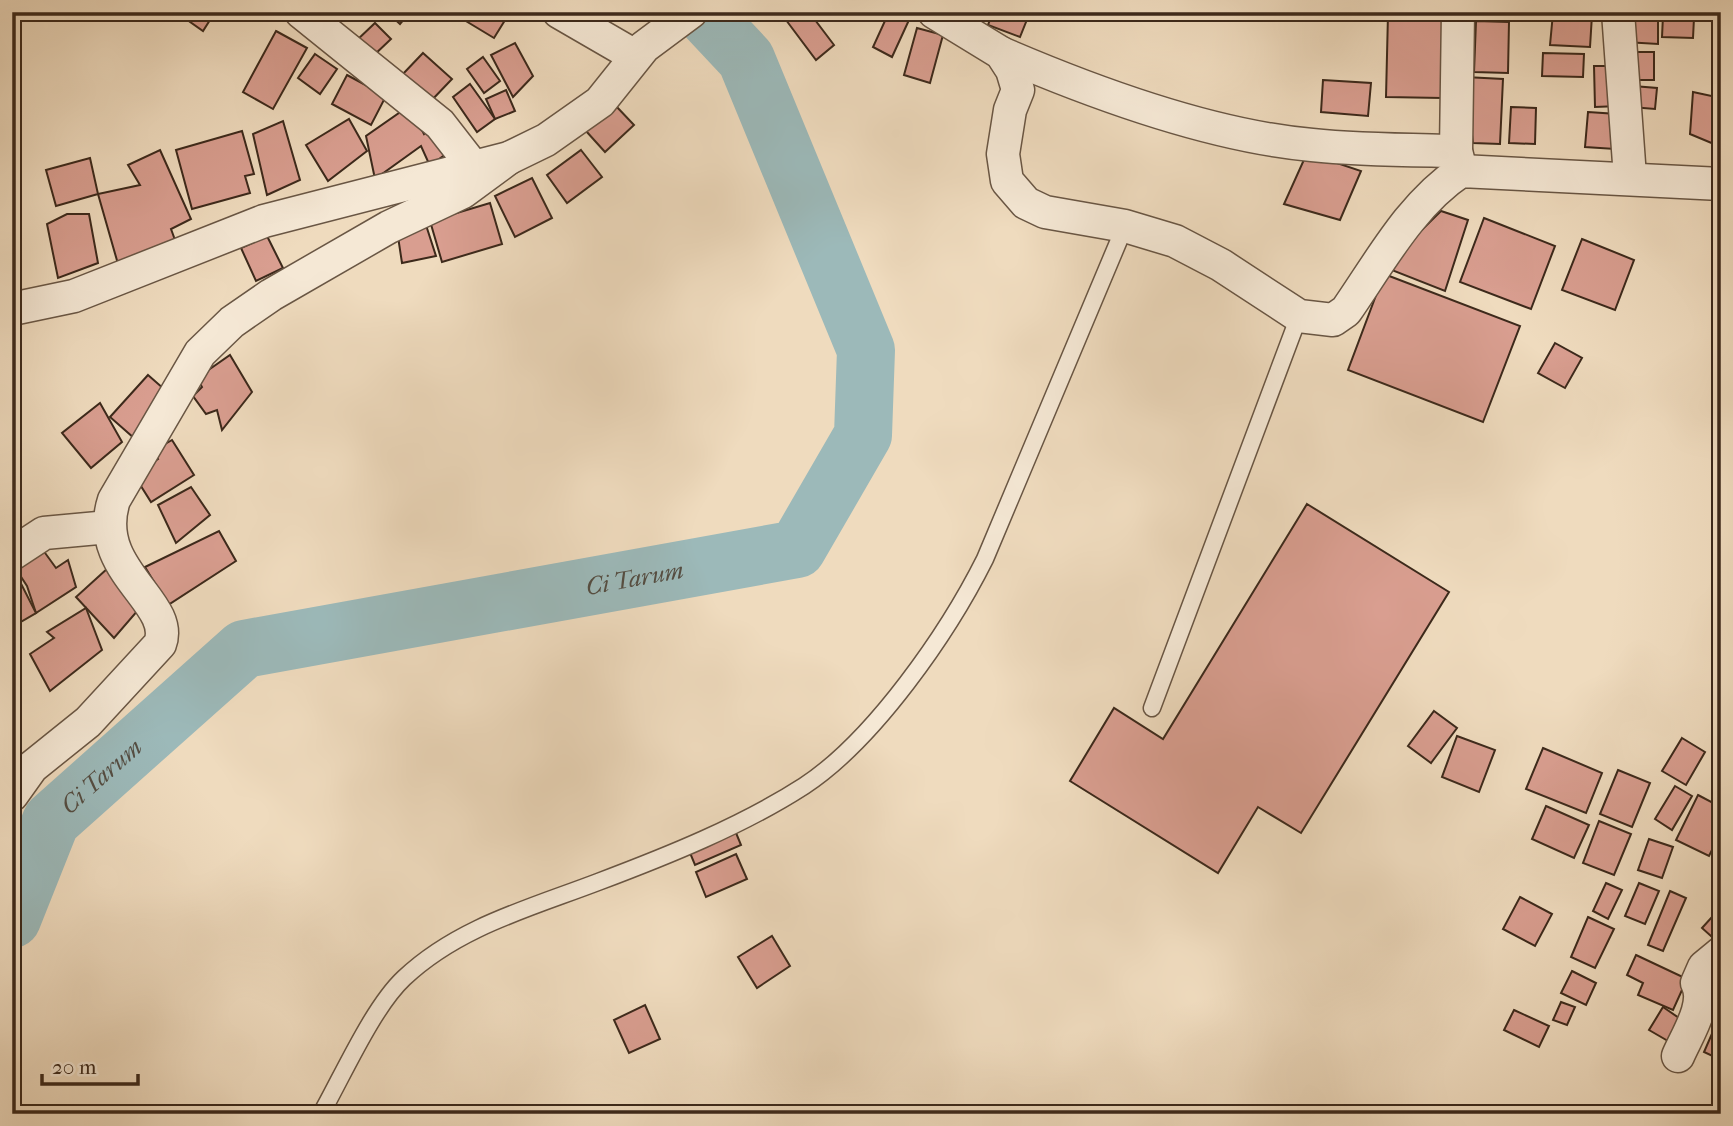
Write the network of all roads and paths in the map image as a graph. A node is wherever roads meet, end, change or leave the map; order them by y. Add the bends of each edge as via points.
1 (301, 12) edge
2 (559, 12) edge
3 (691, 12) edge
4 (934, 12) edge
5 (1458, 12) edge
6 (1618, 12) edge
7 (640, 51) junction
8 (1001, 53) junction
9 (509, 158) junction
10 (1458, 161) junction
11 (475, 169) junction
12 (1630, 177) junction
13 (1721, 184) edge
14 (1125, 226) junction
15 (12, 309) edge
16 (1299, 316) junction
17 (109, 527) junction
18 (12, 554) edge
19 (1152, 708) dead end
20 (12, 795) edge
21 (1721, 953) edge
22 (1678, 1056) dead end
23 (321, 1114) edge

1 - 11 street via 440,124
2 - 7 street
3 - 7 street
4 - 8 street
5 - 10 street
6 - 12 street
7 - 9 street via 600,102 546,140
8 - 10 street via 1080,87 1253,135
8 - 14 street via 1018,90 1003,155 1011,189 1045,212
9 - 11 street
9 - 17 street via 463,192 389,227 271,295 212,339 114,500
10 - 12 street
10 - 16 street via 1450,178 1407,222 1346,311 1333,320
11 - 15 street via 264,221 74,296
12 - 13 street
14 - 16 street via 1200,253
14 - 23 lane via 985,559 935,645 888,705 838,759 806,785 754,815 503,917 434,952 402,980 383,1007
16 - 19 lane
17 - 18 street via 44,533
17 - 20 street via 116,556 155,611 162,639 88,722 32,767
21 - 22 street via 1704,967 1697,983 1702,992 1700,1003

